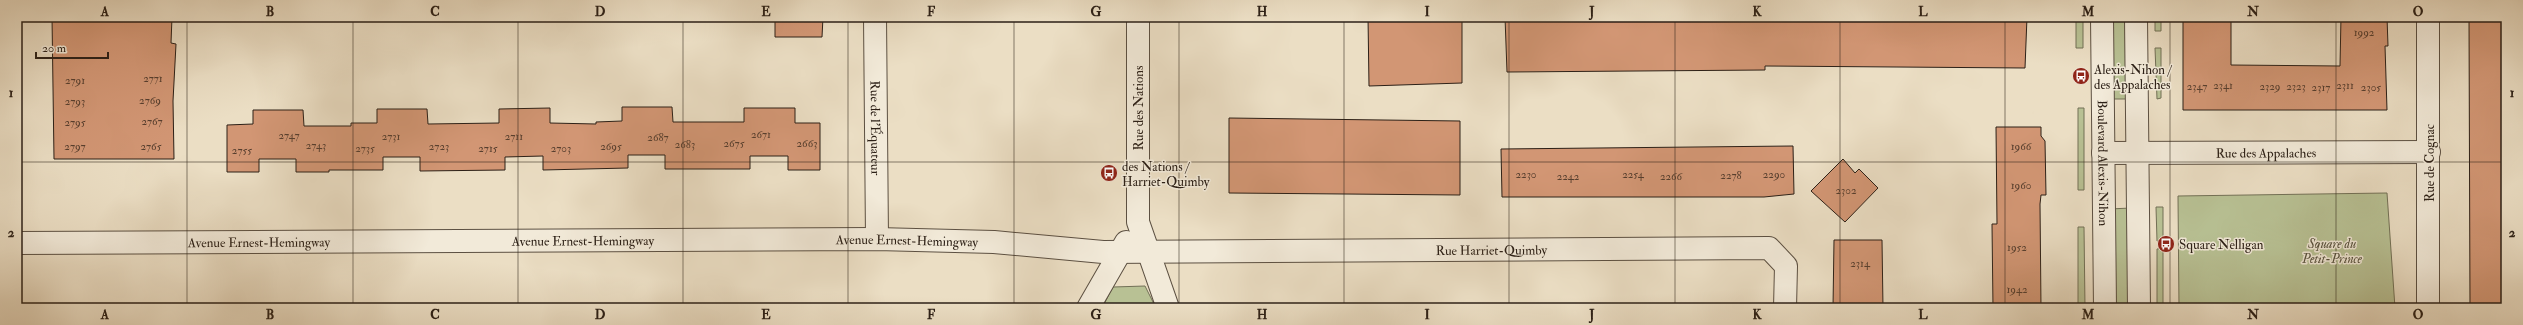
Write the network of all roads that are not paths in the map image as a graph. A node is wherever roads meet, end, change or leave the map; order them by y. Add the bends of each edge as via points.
1 (874, 17) edge
2 (1138, 17) edge
3 (2102, 17) edge
4 (2136, 17) edge
5 (2428, 17) edge
6 (2429, 152) junction
7 (2103, 153) junction
8 (2136, 153) junction
9 (1138, 222) junction
10 (877, 239) junction
11 (17, 243) edge
12 (1121, 251) junction
13 (1148, 251) junction
14 (1088, 308) edge
15 (1168, 308) edge
16 (1785, 308) edge
17 (2105, 308) edge
18 (2139, 308) edge
19 (2428, 308) edge

1 - 10 street, Rue de l'Équateur
2 - 9 street, Rue des Nations
3 - 7 street, Boulevard Alexis-Nihon
4 - 8 street
5 - 6 street, Rue de Cognac
6 - 8 street, Rue des Appalaches
6 - 19 street, Rue de Cognac
7 - 8 street, Rue des Appalaches
7 - 17 street, Boulevard Alexis-Nihon
8 - 18 street
9 - 12 street
9 - 13 street
10 - 11 street, Avenue Ernest-Hemingway
10 - 12 street, Avenue Ernest-Hemingway via 994,242 1077,250
12 - 13 street, Avenue Ernest-Hemingway
12 - 14 street
13 - 15 street
13 - 16 street, Rue Harriet-Quimby via 1769,248 1786,266

